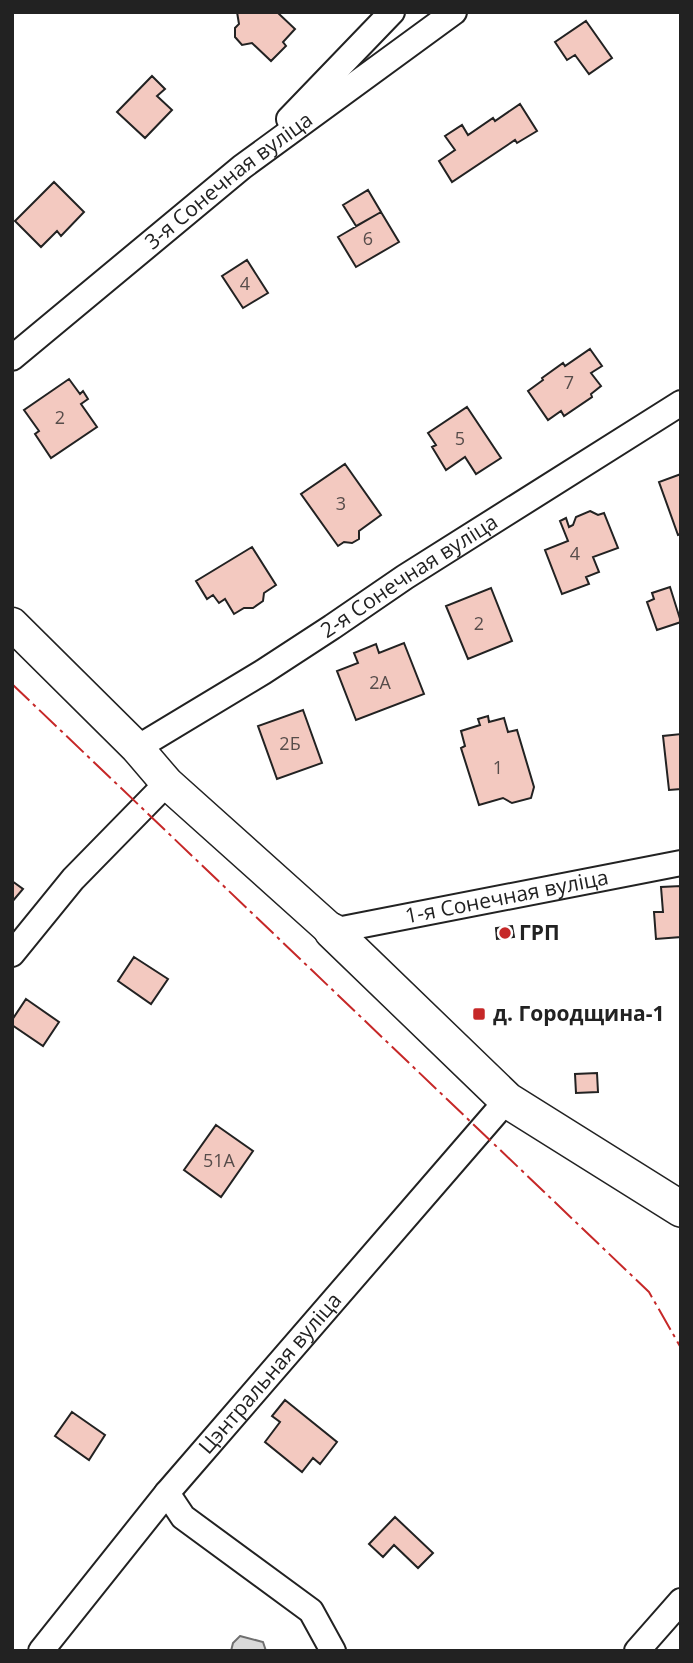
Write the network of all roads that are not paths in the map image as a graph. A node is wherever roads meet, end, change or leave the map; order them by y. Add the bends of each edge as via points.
1 (392, 12) edge
2 (454, 12) edge
3 (243, 167) junction
4 (12, 358) edge
5 (681, 402) edge
6 (12, 624) edge
7 (137, 748) junction
8 (167, 783) junction
9 (681, 863) edge
10 (332, 931) junction
11 (12, 954) edge
12 (507, 1100) junction
13 (681, 1209) edge
14 (167, 1493) junction
15 (681, 1601) edge
16 (41, 1651) edge
17 (333, 1651) edge
18 (637, 1651) edge

1 - 3 street
2 - 3 street, 3-я Сонечная вуліца
3 - 4 street, 3-я Сонечная вуліца
5 - 7 street, 2-я Сонечная вуліца
6 - 7 street
7 - 8 street
8 - 10 street
8 - 11 street via 73,879
9 - 10 street, 1-я Сонечная вуліца
10 - 12 main road
12 - 13 main road
12 - 14 street, Цэнтральная вуліца
14 - 16 street, Цэнтральная вуліца
14 - 17 street via 183,1517 311,1611
15 - 18 street

